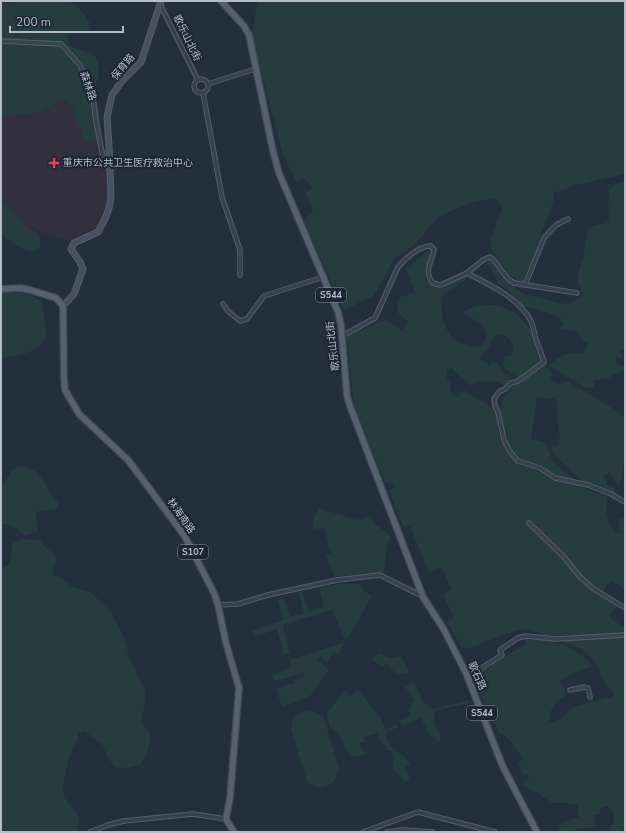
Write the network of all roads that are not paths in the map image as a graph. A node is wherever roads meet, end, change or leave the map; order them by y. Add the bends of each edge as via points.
1 (221, 1) edge
2 (160, 2) edge
3 (1, 41) edge
4 (255, 69) junction
5 (198, 80) junction
6 (208, 84) junction
7 (202, 93) junction
8 (109, 169) junction
9 (568, 219) dead end
10 (467, 273) junction
11 (240, 275) dead end
12 (323, 277) junction
13 (525, 285) junction
14 (1, 289) edge
15 (577, 293) dead end
16 (223, 304) dead end
17 (63, 306) junction
18 (342, 336) junction
19 (625, 501) edge
20 (529, 523) dead end
21 (423, 597) junction
22 (218, 606) junction
23 (625, 608) edge
24 (625, 635) edge
25 (471, 684) junction
26 (570, 690) dead end
27 (590, 697) dead end
28 (226, 819) junction
29 (90, 832) edge
30 (234, 832) edge
31 (363, 832) edge
32 (387, 832) edge
33 (433, 832) edge
34 (495, 832) edge
35 (537, 832) edge

1 - 4 main road, 歌乐山北街 / S544 via 248,34
2 - 5 street, 歌乐山北街
2 - 8 main road, 保育路 via 141,62 112,95 107,117
3 - 8 street, 森林路 via 61,44 80,65 93,96 103,157
4 - 6 street
4 - 12 main road, 歌乐山北街 / S544 via 279,173
5 - 6 street via 205,80
5 - 7 street, 歌乐山北街 via 194,88
6 - 7 street via 207,90
7 - 11 street, 歌乐山北街 via 222,197 240,250
8 - 17 main road, 保育路 via 109,208 98,232 74,243 71,249 83,269 74,294
9 - 13 street via 556,225 544,238
10 - 13 street via 490,257 508,280
10 - 18 street via 440,285 433,283 429,277 428,266 434,250 432,246 422,248 398,267 375,318
10 - 19 street via 491,285 521,308 530,320 544,362 518,381 511,383 494,399 509,450 518,461 540,468 555,478 588,485
12 - 16 street via 264,296 247,319 240,321
12 - 18 main road, 歌乐山北街 / S544 via 338,312
13 - 15 street
14 - 17 main road via 30,290 56,298
17 - 22 main road, 林海南路 / S107 via 65,390 79,414 128,460 184,536 214,593
18 - 21 main road, 歌乐山北街 / S544 via 350,406
20 - 23 street via 563,556 581,578
21 - 22 street via 380,575 337,580 238,604
21 - 25 main road, 歌石路 / S544 via 443,628
22 - 28 main road, 林海南路 / S107 via 239,688
24 - 25 street via 556,639 526,636 518,638 500,650 502,655 483,667
25 - 35 main road, 歌石路 / S544 via 503,767
26 - 27 street via 588,688
28 - 29 street via 193,814 124,821
28 - 30 main road
31 - 34 street via 418,812
32 - 33 street

